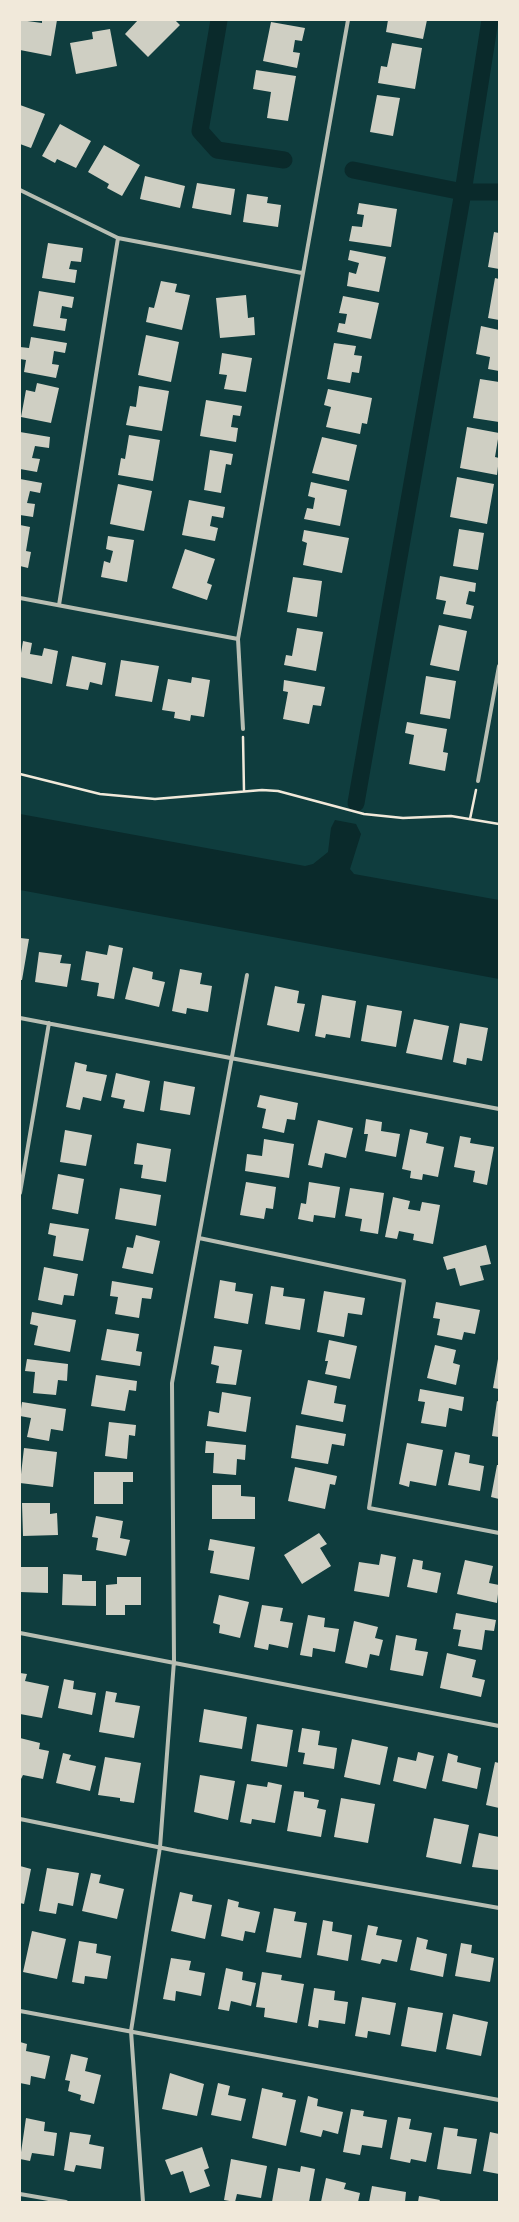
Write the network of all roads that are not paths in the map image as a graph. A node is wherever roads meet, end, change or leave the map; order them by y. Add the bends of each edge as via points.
1 (348, 20) edge
2 (20, 190) edge
3 (118, 238) junction
4 (302, 273) junction
5 (20, 598) edge
6 (59, 605) junction
7 (238, 639) junction
8 (499, 666) edge
9 (497, 694) edge
10 (243, 729) road end
11 (478, 781) road end
12 (246, 975) dead end
13 (20, 1018) edge
14 (49, 1023) junction
15 (231, 1058) junction
16 (499, 1109) edge
17 (20, 1193) edge
18 (199, 1238) junction
19 (499, 1533) edge
20 (20, 1633) edge
21 (174, 1661) junction
22 (499, 1726) edge
23 (20, 1819) edge
24 (160, 1847) junction
25 (499, 1908) edge
26 (20, 2011) edge
27 (131, 2032) junction
28 (499, 2100) edge
29 (20, 2194) edge
30 (66, 2202) edge
31 (143, 2202) edge

1 - 4 street
2 - 3 street
3 - 4 street
3 - 6 street
4 - 7 street
5 - 6 street
6 - 7 street
7 - 10 street
8 - 9 street
9 - 11 street
12 - 15 street
13 - 14 street
14 - 15 street
14 - 17 street
15 - 16 street
15 - 18 street
18 - 19 street via 404,1281 369,1508
18 - 21 street via 172,1383
20 - 21 street
21 - 22 street
21 - 24 street
23 - 24 street
24 - 25 street
24 - 27 street
26 - 27 street
27 - 28 street
27 - 31 street
29 - 30 street

